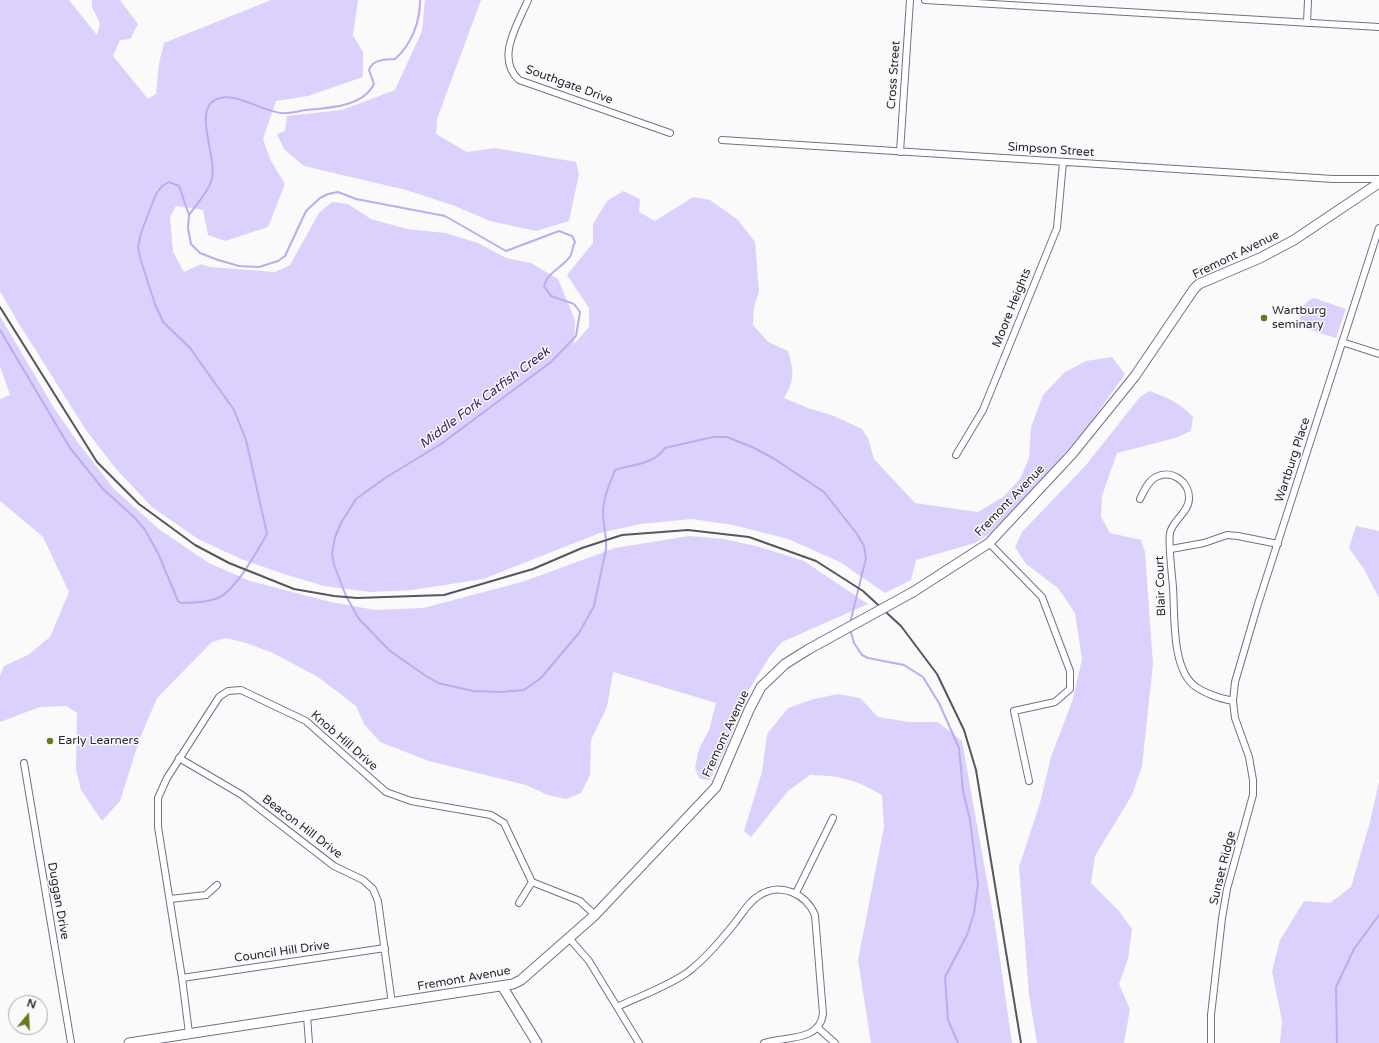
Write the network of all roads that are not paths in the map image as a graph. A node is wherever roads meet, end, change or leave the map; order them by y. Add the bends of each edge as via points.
1 (528, 0) edge
2 (910, 0) edge
3 (925, 0) edge
4 (1308, 0) edge
5 (1307, 23) junction
6 (1379, 28) edge
7 (670, 133) dead end
8 (722, 140) dead end
9 (900, 152) junction
10 (1063, 162) junction
11 (1379, 179) edge
12 (1379, 183) edge
13 (1379, 228) edge
14 (1342, 342) junction
15 (1379, 354) edge
16 (956, 455) dead end
17 (1140, 499) dead end
18 (989, 543) junction
19 (1278, 544) junction
20 (1171, 549) junction
21 (1233, 701) junction
22 (179, 758) junction
23 (24, 763) dead end
24 (1029, 781) dead end
25 (833, 818) dead end
26 (532, 882) junction
27 (217, 885) dead end
28 (796, 893) junction
29 (170, 899) junction
30 (519, 903) dead end
31 (595, 914) junction
32 (569, 938) junction
33 (385, 948) junction
34 (182, 978) junction
35 (502, 986) junction
36 (392, 1004) junction
37 (617, 1007) junction
38 (307, 1016) junction
39 (818, 1028) junction
40 (189, 1033) junction
41 (71, 1043) edge
42 (129, 1043) edge
43 (308, 1043) edge
44 (537, 1043) edge
45 (639, 1043) edge
46 (764, 1043) edge
47 (834, 1043) edge
48 (1211, 1043) edge

1 - 7 street, Southgate Drive via 509,46 507,57 513,75 519,80
2 - 9 street, Cross Street
3 - 5 street
4 - 5 street
5 - 6 street
8 - 9 street, Simpson Street
9 - 10 street, Simpson Street
10 - 11 street, Simpson Street via 1333,179
10 - 16 street, Moore Heights via 1057,228 983,410
12 - 18 main road, Fremont Avenue via 1294,240 1194,288 1130,382 1072,454
13 - 14 street, Wartburg Place
14 - 15 street
14 - 19 street, Wartburg Place
17 - 20 street via 1149,482 1156,477 1174,475 1183,481 1190,499 1170,532
18 - 24 street via 1042,597 1070,671 1070,689 1055,702 1014,712
18 - 31 main road, Fremont Avenue, bridge via 913,592 785,664 761,687 716,787
19 - 20 street, Blair Court via 1227,535 1204,543
19 - 21 street, Wartburg Place via 1239,664
20 - 21 street, Blair Court via 1173,620 1181,666 1194,687 1212,696
21 - 48 street, Sunset Ridge via 1235,718 1253,780 1253,794 1227,889 1211,1015
22 - 26 street, Knob Hill Drive via 219,697 228,691 241,690 306,721 386,792 411,801 491,815 504,823
22 - 29 street, Knob Hill Drive via 158,798 158,828
22 - 33 street, Beacon Hill Drive via 242,795 334,866 362,880 373,889 378,901
23 - 41 street, Duggan Drive
25 - 28 street
26 - 30 street
26 - 31 street via 580,901
27 - 29 street via 206,895
28 - 37 street via 780,890 761,894 749,904 708,954 687,972
28 - 39 street via 809,903 816,922 824,1008
29 - 34 street, Knob Hill Drive
31 - 32 main road, Fremont Avenue
32 - 35 main road, Fremont Avenue via 529,975 513,984
32 - 37 street via 589,961
33 - 34 street, Council Hill Drive
33 - 36 street, Beacon Hill Drive
34 - 40 street, Knob Hill Drive
35 - 36 main road, Fremont Avenue
35 - 44 main road
36 - 38 main road, Fremont Avenue
37 - 45 street
38 - 40 main road, Fremont Avenue
38 - 43 street
39 - 46 street via 802,1036
39 - 47 street
40 - 42 main road, Fremont Avenue

